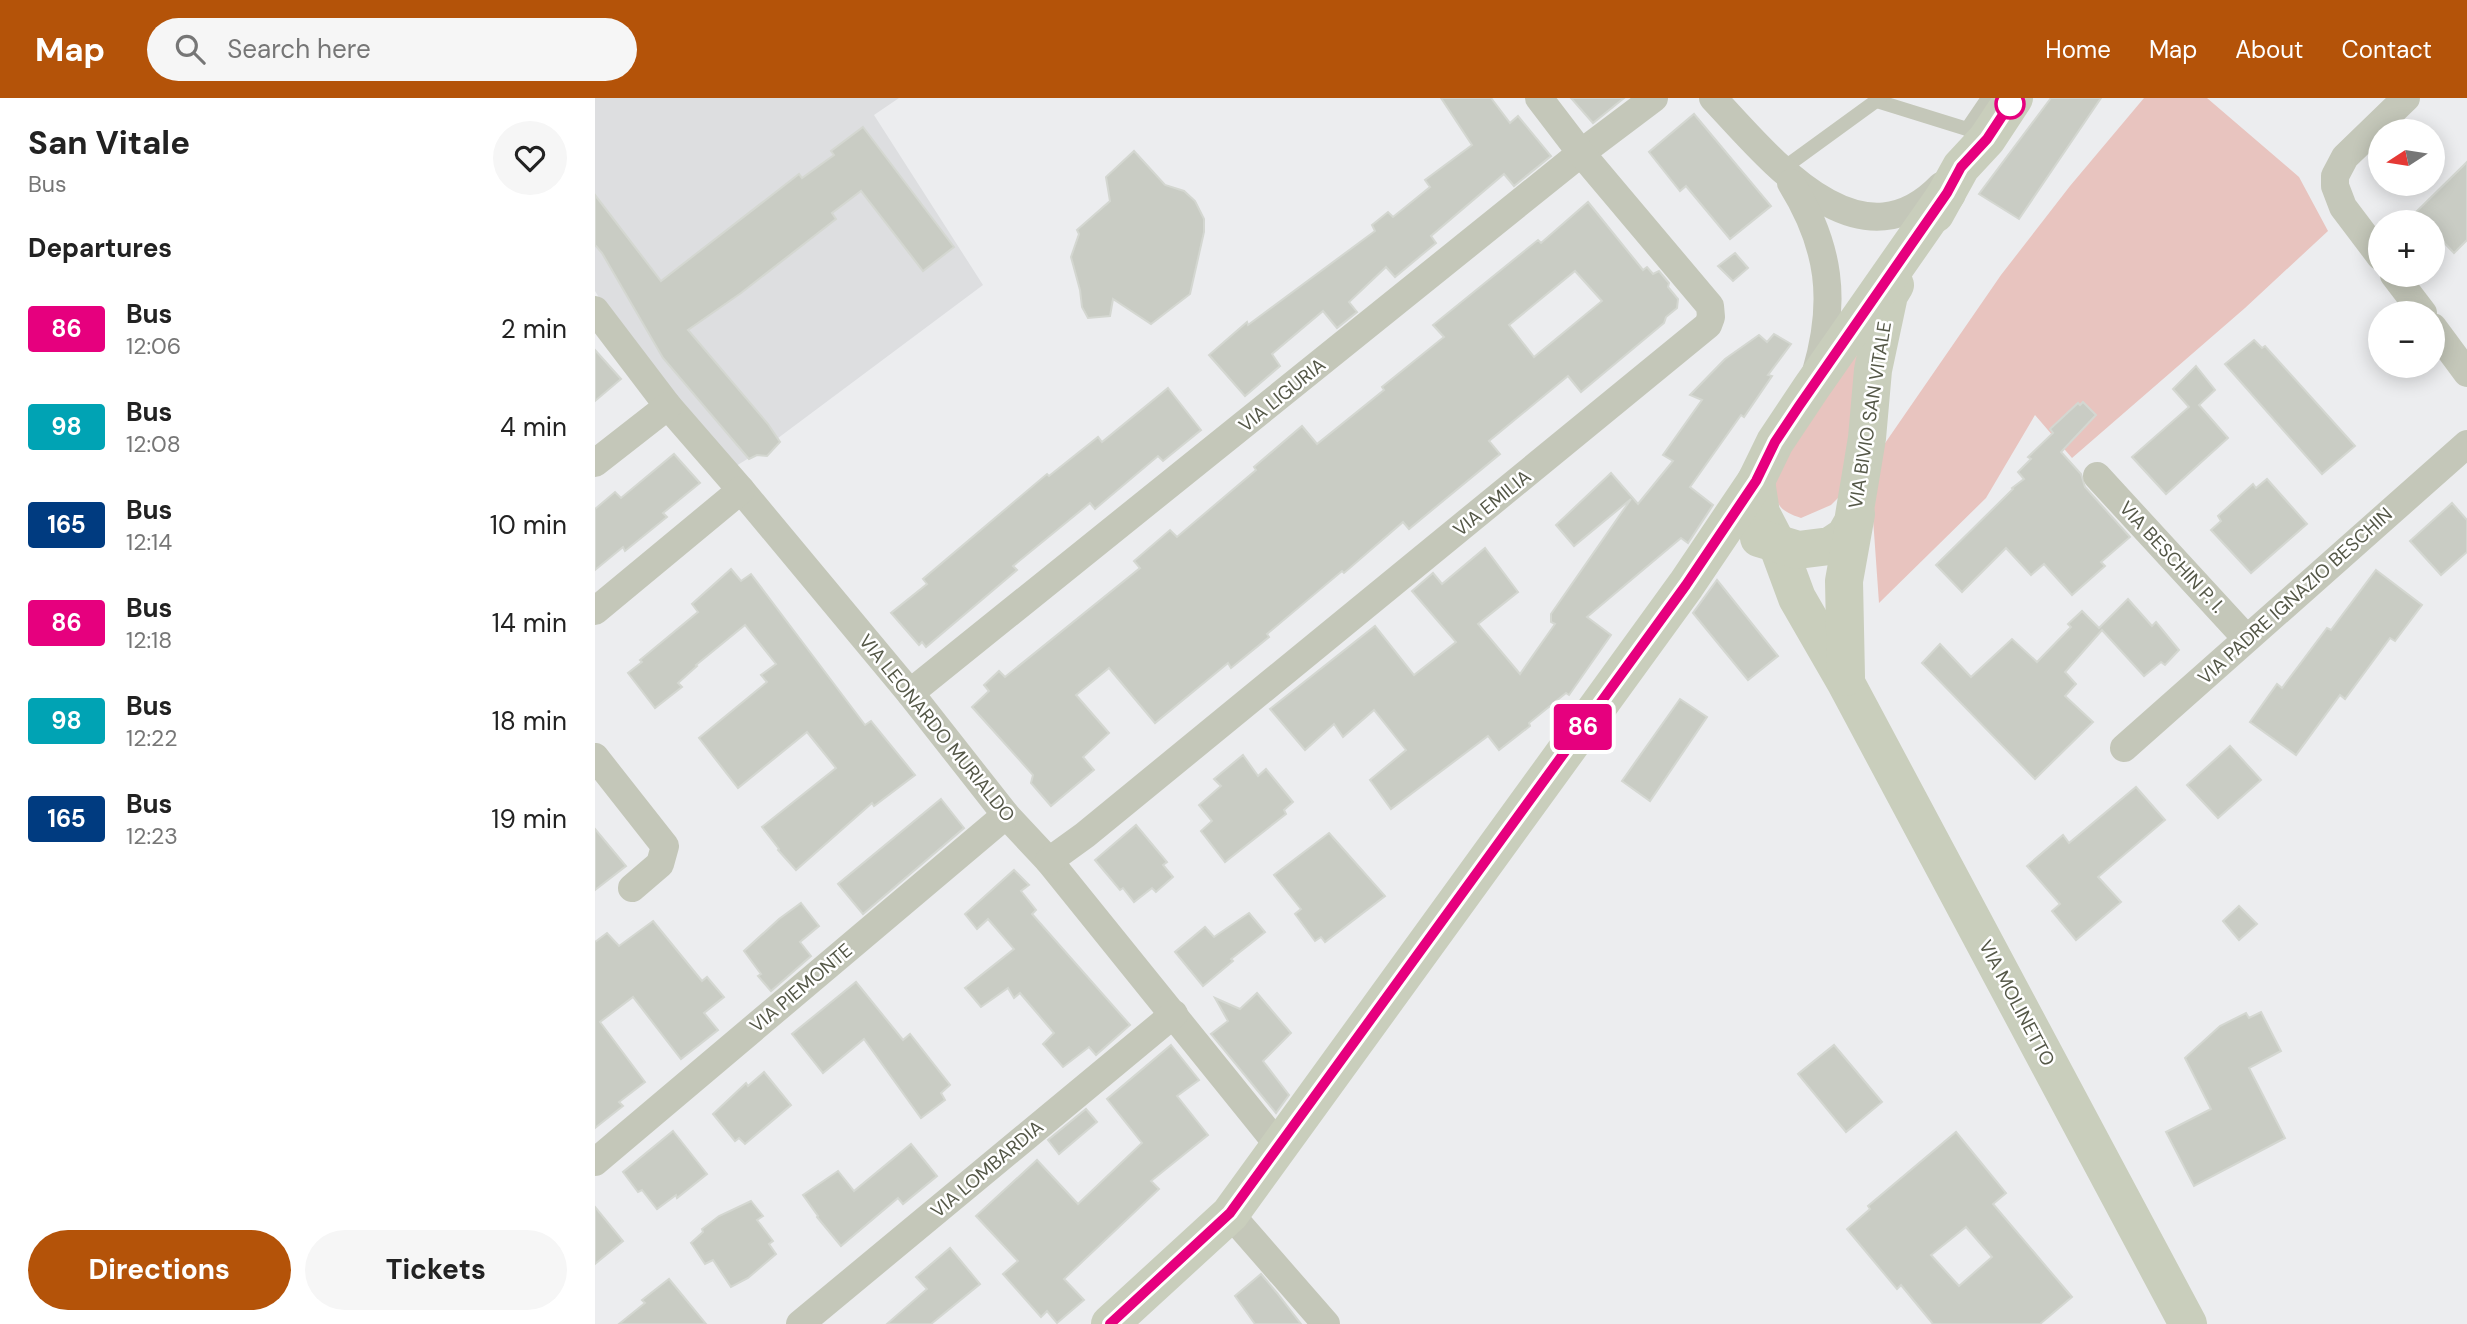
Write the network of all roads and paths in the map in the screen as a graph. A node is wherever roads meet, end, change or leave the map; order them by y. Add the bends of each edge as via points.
1 (1539, 98) edge
2 (1654, 98) edge
3 (1713, 98) edge
4 (1988, 98) edge
5 (2014, 98) edge
6 (2406, 98) edge
7 (1879, 99) edge
8 (1977, 134) junction
9 (1581, 153) junction
10 (1784, 172) junction
11 (1954, 180) junction
12 (2368, 240) edge
13 (2403, 287) edge
14 (2414, 301) edge
15 (596, 311) edge
16 (2445, 343) edge
17 (2467, 373) edge
18 (1811, 388) junction
19 (668, 407) junction
20 (2467, 444) edge
21 (595, 463) edge
22 (2097, 476) dead end
23 (1756, 481) junction
24 (741, 490) junction
25 (1857, 505) junction
26 (1777, 544) junction
27 (1686, 585) junction
28 (595, 611) edge
29 (2246, 638) junction
30 (1846, 683) junction
31 (910, 693) junction
32 (2124, 748) dead end
33 (595, 757) edge
34 (1006, 815) junction
35 (1049, 861) junction
36 (632, 888) dead end
37 (1174, 1014) junction
38 (1279, 1146) junction
39 (595, 1162) edge
40 (1230, 1213) junction
41 (800, 1324) edge
42 (1110, 1324) edge
43 (1325, 1324) edge
44 (2188, 1324) edge

1 - 9 street, VIA EMILIA
2 - 9 street, VIA LIGURIA
3 - 10 street
4 - 8 lane
5 - 8 main road, VIA BIVIO SAN VITALE
6 - 12 street via 2345,157 2335,176 2343,207
7 - 8 lane
7 - 10 lane
8 - 11 main road, VIA BIVIO SAN VITALE
9 - 31 street, VIA LIGURIA
9 - 35 street, VIA EMILIA via 1710,306 1708,325
10 - 11 street via 1841,210 1867,215 1916,207
10 - 18 street via 1811,216 1825,260 1827,314
11 - 18 main road, VIA BIVIO SAN VITALE
11 - 25 main road, VIA BIVIO SAN VITALE via 1889,295 1873,370
13 - 14 street
15 - 19 street, VIA LEONARDO MURIALDO
16 - 17 street
18 - 23 main road, VIA BIVIO SAN VITALE
19 - 21 street
19 - 24 street, VIA LEONARDO MURIALDO
20 - 29 street, VIA PADRE IGNAZIO BESCHIN
22 - 29 street, VIA BESCHIN P. I.
23 - 26 main road via 1762,513
23 - 27 main road, VIA BIVIO SAN VITALE
24 - 28 street
24 - 31 street, VIA LEONARDO MURIALDO
25 - 26 main road, VIA BIVIO SAN VITALE via 1845,536 1830,546 1798,550
25 - 30 main road, VIA MOLINETTO via 1844,581
26 - 27 main road, VIA BIVIO SAN VITALE via 1758,537 1729,545
26 - 30 main road, VIA MOLINETTO via 1797,598
27 - 38 main road, VIA BIVIO SAN VITALE
29 - 32 street, VIA PADRE IGNAZIO BESCHIN
30 - 44 main road, VIA MOLINETTO
31 - 34 street, VIA LEONARDO MURIALDO
33 - 36 street via 665,846 660,864
34 - 35 street, VIA LEONARDO MURIALDO
34 - 39 street, VIA PIEMONTE
35 - 37 street, VIA LEONARDO MURIALDO
37 - 38 street, VIA LEONARDO MURIALDO
37 - 41 street, VIA LOMBARDIA
38 - 40 main road, VIA BIVIO SAN VITALE
40 - 42 main road, VIA BIVIO SAN VITALE
40 - 43 street

